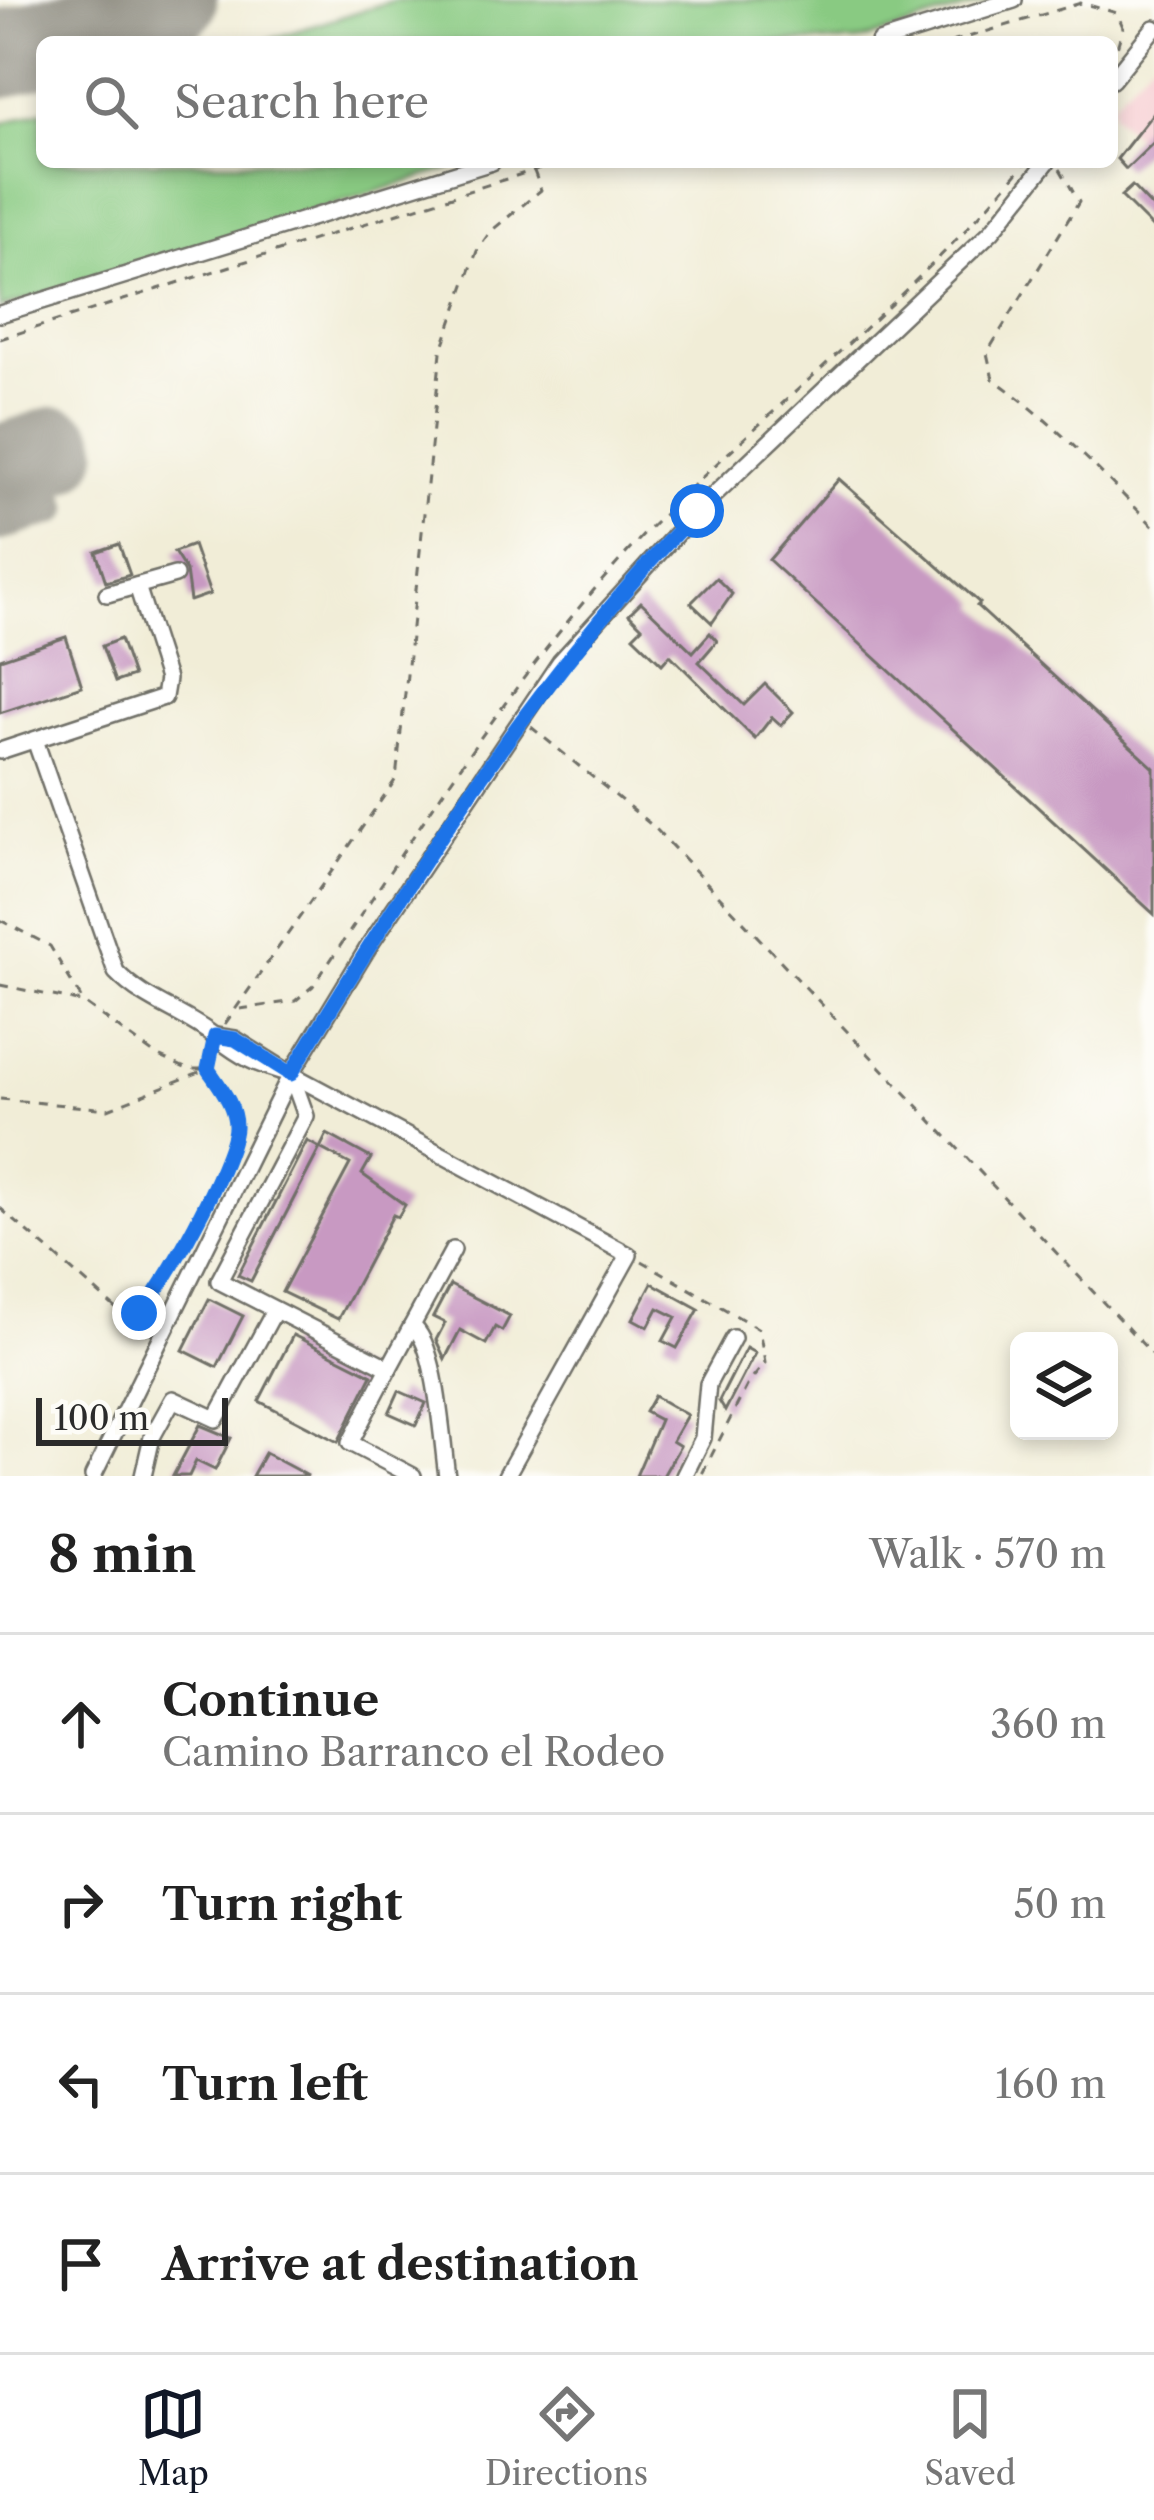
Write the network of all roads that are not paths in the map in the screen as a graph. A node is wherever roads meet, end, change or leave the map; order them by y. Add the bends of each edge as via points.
1 (1014, 0) edge
2 (1154, 28) edge
3 (898, 36) edge
4 (1118, 73) edge
5 (473, 168) edge
6 (1050, 168) edge
7 (0, 314) edge
8 (175, 575) dead end
9 (137, 586) junction
10 (107, 594) dead end
11 (34, 740) junction
12 (0, 751) edge
13 (291, 1074) junction
14 (453, 1250) dead end
15 (275, 1310) junction
16 (412, 1326) junction
17 (734, 1339) dead end
18 (389, 1367) junction
19 (108, 1445) junction
20 (93, 1476) edge
21 (103, 1476) edge
22 (143, 1476) edge
23 (413, 1476) edge
24 (447, 1476) edge
25 (506, 1476) edge
26 (684, 1476) edge

1 - 3 street
2 - 4 street
5 - 7 street
6 - 13 street via 647,562 560,662
8 - 9 street
9 - 10 street
9 - 11 street via 166,679 164,697
11 - 12 street
11 - 13 street via 116,972 136,993
13 - 15 street via 306,1116 219,1281
13 - 19 street
13 - 25 street via 629,1255
14 - 16 street
15 - 18 street
15 - 22 street via 216,1419 173,1399
16 - 18 street
16 - 24 street via 428,1354
17 - 26 street via 708,1384 703,1438
18 - 23 street via 350,1443
19 - 20 street
19 - 21 street

